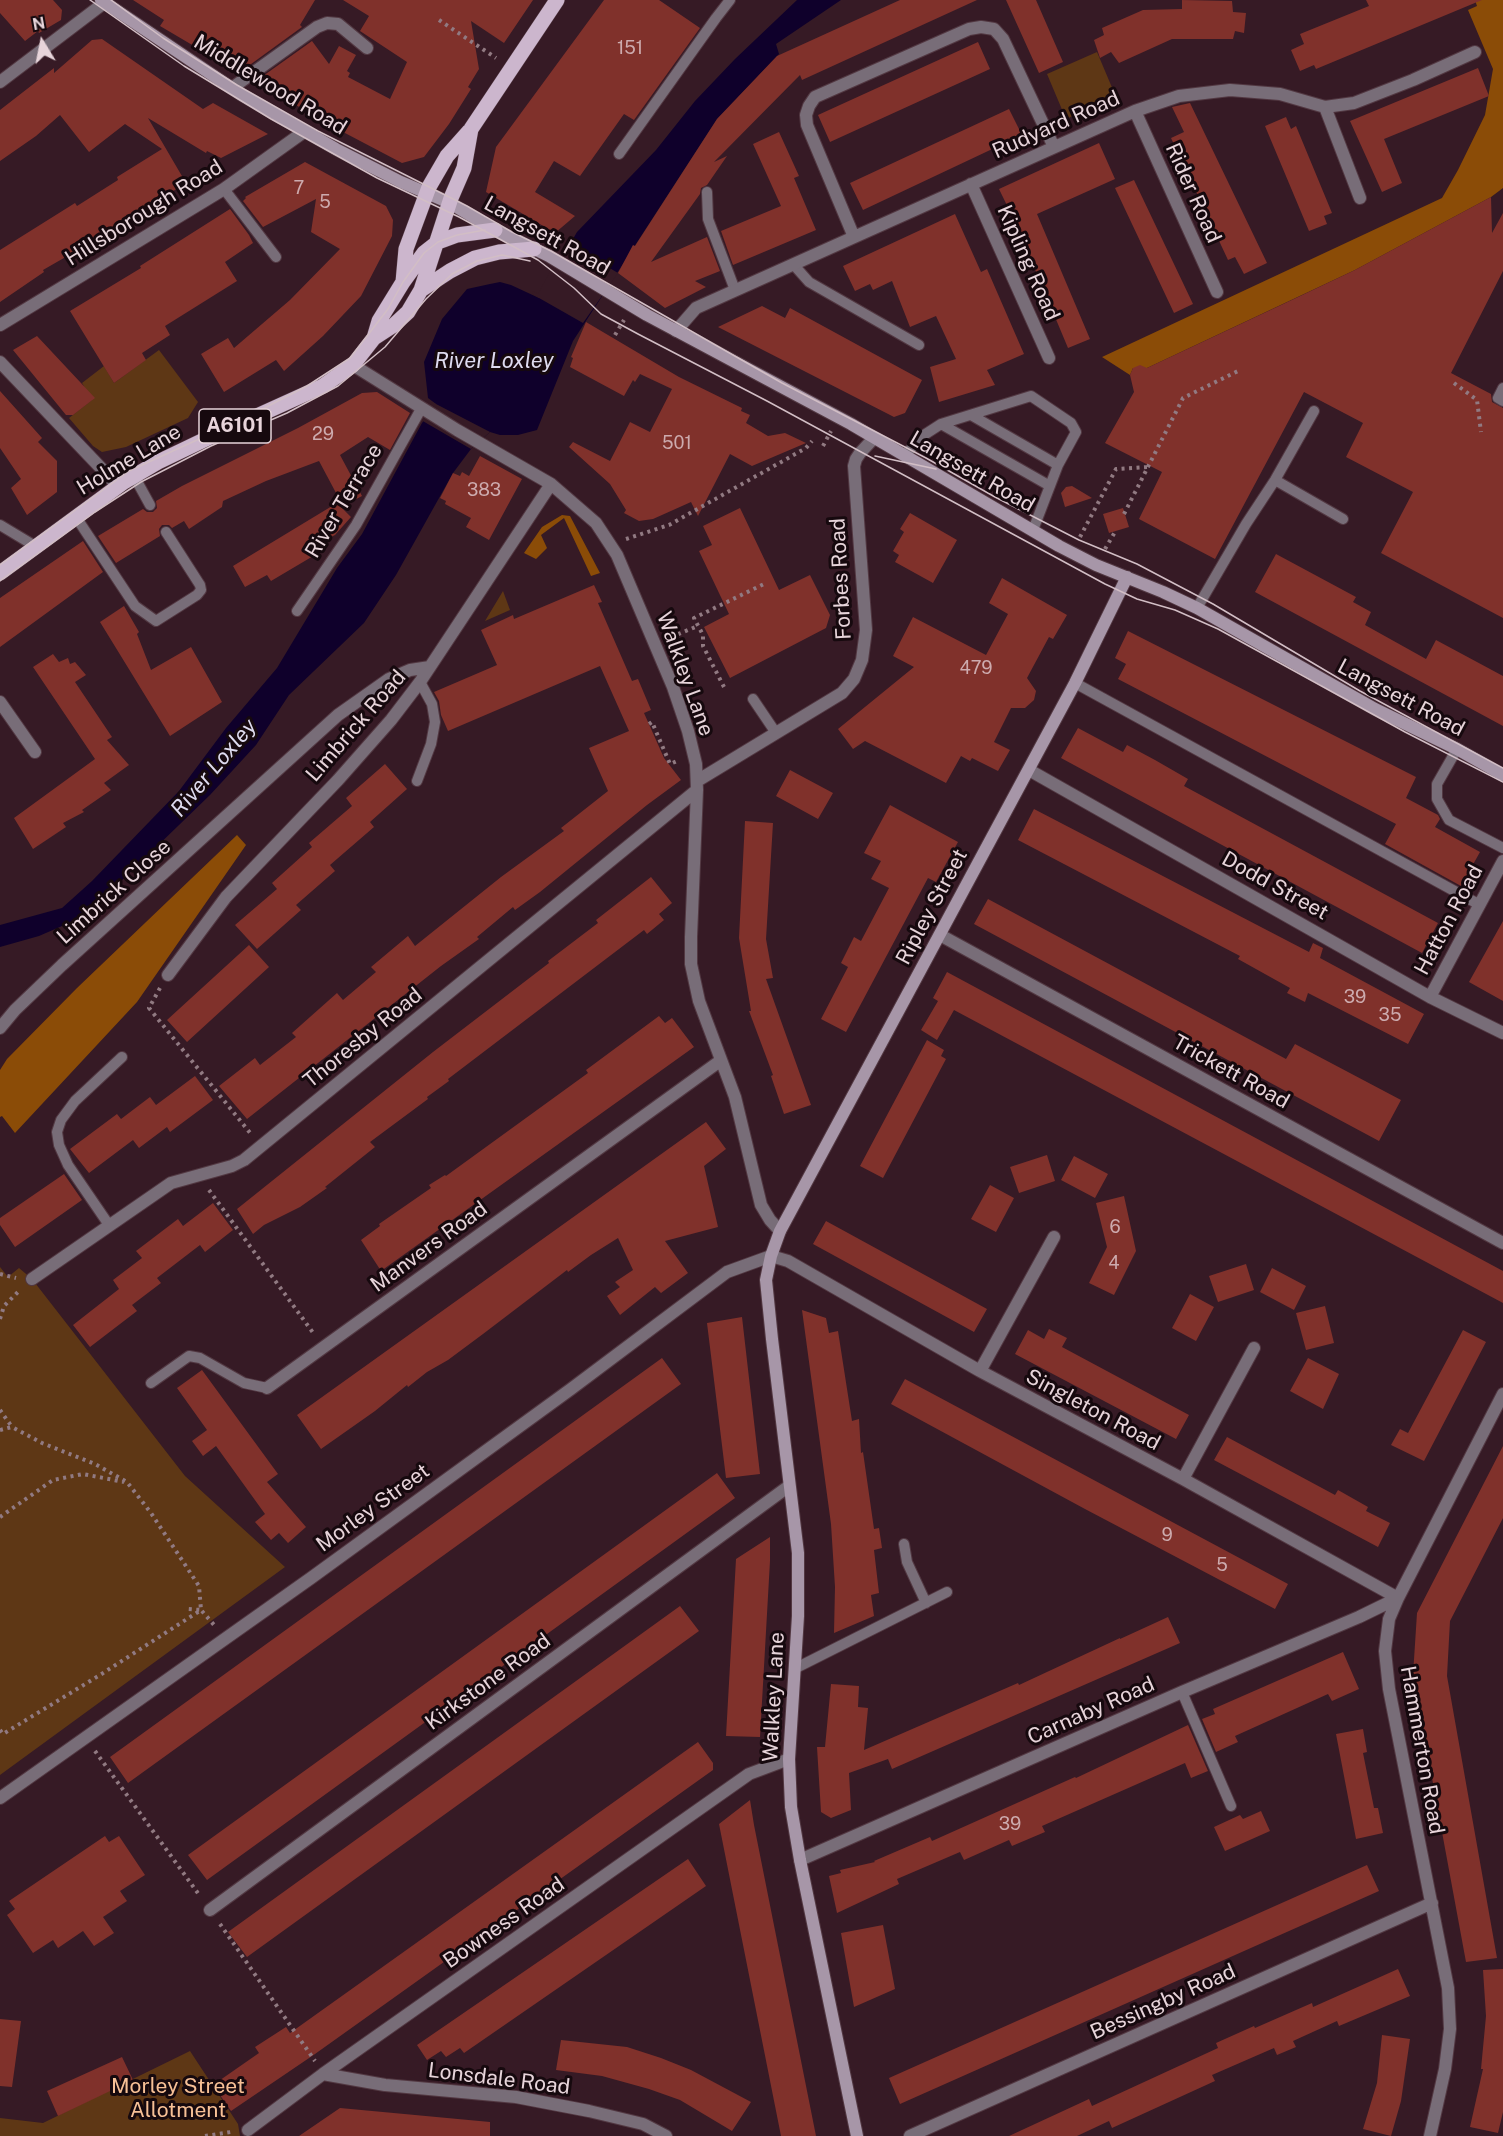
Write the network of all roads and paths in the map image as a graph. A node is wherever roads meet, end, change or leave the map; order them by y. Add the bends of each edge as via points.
1 (557, 0) edge
2 (730, 0) edge
3 (102, 1) edge
4 (439, 20) dead end
5 (367, 48) dead end
6 (1475, 52) dead end
7 (511, 68) junction
8 (0, 82) edge
9 (232, 88) junction
10 (1325, 107) junction
11 (1134, 111) junction
12 (471, 129) junction
13 (305, 131) junction
14 (1054, 147) junction
15 (619, 154) dead end
16 (971, 184) junction
17 (224, 189) junction
18 (707, 192) dead end
19 (426, 194) junction
20 (1360, 198) dead end
21 (450, 203) junction
22 (495, 230) junction
23 (854, 237) junction
24 (438, 242) junction
25 (534, 249) junction
26 (276, 257) dead end
27 (793, 264) junction
28 (403, 282) junction
29 (421, 290) junction
30 (735, 290) junction
31 (1217, 292) dead end
32 (0, 325) edge
33 (676, 331) junction
34 (374, 338) junction
35 (919, 345) dead end
36 (1049, 358) dead end
37 (0, 362) edge
38 (352, 365) junction
39 (1238, 371) dead end
40 (1454, 383) dead end
41 (1503, 388) edge
42 (1503, 401) edge
43 (423, 409) junction
44 (1314, 411) dead end
45 (971, 415) junction
46 (941, 424) junction
47 (1481, 432) dead end
48 (874, 438) junction
49 (813, 441) dead end
50 (903, 456) junction
51 (1058, 465) junction
52 (1149, 467) junction
53 (134, 476) junction
54 (1275, 480) junction
55 (551, 484) junction
56 (118, 486) junction
57 (1050, 486) junction
58 (150, 505) dead end
59 (1124, 513) dead end
60 (76, 517) junction
61 (1343, 519) dead end
62 (0, 525) edge
63 (1033, 531) junction
64 (166, 532) dead end
65 (611, 544) junction
66 (34, 549) junction
67 (1072, 553) junction
68 (0, 573) edge
69 (1127, 577) junction
70 (766, 583) dead end
71 (1197, 608) junction
72 (297, 611) dead end
73 (698, 626) junction
74 (655, 645) junction
75 (430, 667) junction
76 (420, 682) junction
77 (1076, 683) junction
78 (724, 687) dead end
79 (753, 699) dead end
80 (0, 702) edge
81 (649, 724) dead end
82 (776, 733) junction
83 (1457, 749) junction
84 (35, 752) dead end
85 (694, 755) junction
86 (1029, 770) junction
87 (1503, 775) edge
88 (417, 781) dead end
89 (697, 786) junction
90 (1503, 848) edge
91 (1503, 861) edge
92 (1480, 905) junction
93 (940, 934) junction
94 (168, 975) dead end
95 (1430, 996) junction
96 (149, 1008) dead end
97 (0, 1028) edge
98 (1503, 1033) edge
99 (122, 1057) dead end
100 (720, 1061) junction
101 (261, 1146) junction
102 (197, 1175) junction
103 (109, 1225) junction
104 (780, 1231) junction
105 (1054, 1237) dead end
106 (1503, 1243) edge
107 (771, 1256) junction
108 (32, 1279) joint
109 (0, 1318) edge
110 (323, 1347) junction
111 (1254, 1348) dead end
112 (980, 1371) junction
113 (151, 1383) dead end
114 (267, 1388) joint
115 (1503, 1394) edge
116 (0, 1410) edge
117 (12, 1427) junction
118 (0, 1430) edge
119 (1183, 1479) junction
120 (128, 1482) junction
121 (789, 1486) junction
122 (0, 1517) edge
123 (904, 1544) dead end
124 (947, 1592) dead end
125 (1398, 1598) junction
126 (926, 1603) junction
127 (188, 1609) dead end
128 (201, 1610) junction
129 (226, 1638) junction
130 (794, 1669) junction
131 (1182, 1692) junction
132 (0, 1730) edge
133 (789, 1759) junction
134 (0, 1798) edge
135 (1231, 1806) dead end
136 (800, 1860) junction
137 (1432, 1903) junction
138 (210, 1910) dead end
139 (323, 2074) junction
140 (248, 2130) joint
141 (205, 2136) edge
142 (666, 2136) edge
143 (857, 2136) edge
144 (910, 2136) edge
145 (1430, 2136) edge

1 - 7 main road
2 - 15 lane
3 - 8 street
3 - 9 street, Middlewood Road
4 - 7 path
5 - 9 street via 338,24 327,23
6 - 10 street, Rudyard Road via 1413,81 1354,102
7 - 12 main road
9 - 13 street, Middlewood Road
10 - 11 street, Rudyard Road via 1280,94 1230,90 1179,96
10 - 20 street
11 - 14 street, Rudyard Road
11 - 31 street, Rider Road
12 - 19 main road, Holme Lane via 447,156
12 - 21 main road, A6101 via 464,168
13 - 17 street, Hillsborough Road
13 - 19 street, Middlewood Road
14 - 16 street, Rudyard Road
14 - 23 street via 1003,39 994,29 969,29 815,97 806,115 807,125
16 - 23 street, Rudyard Road
16 - 36 street, Kipling Road
17 - 26 lane
17 - 32 street, Hillsborough Road
18 - 30 lane via 708,219
19 - 21 street, Langsett Road
19 - 28 main road, Holme Lane / A6101 via 405,249
21 - 22 street, Langsett Road
21 - 24 main road, Holme Lane / A6101
22 - 24 main road
22 - 25 street, Langsett Road
23 - 27 street, Rudyard Road
24 - 28 main road via 424,253
24 - 29 main road, Holme Lane / A6101
25 - 29 main road via 475,258
25 - 33 street, Langsett Road
27 - 30 street, Rudyard Road
27 - 35 lane via 809,282
28 - 34 main road, Holme Lane / A6101 via 379,321
29 - 34 main road, Holme Lane / A6101 via 408,312
30 - 33 street, Rudyard Road via 696,308
33 - 48 street, Langsett Road
34 - 38 main road, Holme Lane / A6101
37 - 56 street
38 - 43 street, Walkley Lane
38 - 53 main road, Holme Lane / A6101 via 323,386
39 - 52 path via 1183,398
40 - 47 path via 1477,400
41 - 42 lane via 1498,398
43 - 55 street, Walkley Lane
43 - 72 lane, River Terrace via 356,525
44 - 54 lane
45 - 46 lane
45 - 51 lane
45 - 51 lane via 1031,396 1071,423 1076,432
46 - 50 lane
46 - 57 lane
48 - 50 street, Langsett Road
48 - 82 street, Forbes Road via 854,466 866,630 862,660 854,679 842,693
49 - 65 path via 669,525
50 - 63 street, Langsett Road
51 - 57 lane
52 - 59 path
52 - 67 path via 1116,469
53 - 56 main road, Holme Lane / A6101
53 - 58 lane
54 - 61 lane
54 - 71 lane
55 - 65 street, Walkley Lane via 596,523
55 - 75 street, Limbrick Road
56 - 60 main road, Holme Lane / A6101
57 - 63 lane
60 - 64 lane via 135,606 156,621 201,590
60 - 66 main road, Holme Lane / A6101
62 - 66 lane
63 - 67 street, Langsett Road
65 - 74 street, Walkley Lane
66 - 68 main road, Holme Lane / A6101
67 - 69 street, Langsett Road
69 - 71 street, Langsett Road
69 - 77 street, Ripley Street
70 - 73 path via 694,618
71 - 83 street, Langsett Road via 1375,709
73 - 74 path
73 - 78 path via 703,646
74 - 85 street, Walkley Lane
75 - 76 street, Limbrick Road
75 - 97 street, Limbrick Close via 388,679 338,715 62,965
76 - 88 lane via 432,704 435,722
76 - 94 street, Limbrick Road via 338,780 226,897
77 - 86 street, Ripley Street
77 - 92 lane
79 - 82 lane
80 - 84 street
81 - 85 path via 652,722 670,764
82 - 89 street, Forbes Road
83 - 87 street, Langsett Road
83 - 90 lane via 1437,784 1437,799 1449,820
85 - 89 street, Walkley Lane
86 - 93 street, Ripley Street
86 - 95 street, Dodd Street
89 - 100 street, Walkley Lane via 692,964 699,1001
89 - 101 street, Thoresby Road
91 - 92 street, Hatton Road
92 - 95 street, Hatton Road
93 - 104 street, Ripley Street
93 - 106 street, Trickett Road
95 - 98 street, Dodd Street
96 - 101 path
99 - 103 lane via 75,1101 57,1132 68,1165
100 - 104 street, Walkley Lane via 737,1107 761,1204
100 - 110 street, Manvers Road
101 - 102 street, Thoresby Road via 232,1166
102 - 103 street, Thoresby Road via 171,1183
102 - 110 path
103 - 108 street, Thoresby Road
104 - 107 street, Ripley Street
105 - 112 street
107 - 112 street, Singleton Road via 788,1261
107 - 121 street, Walkley Lane via 766,1287
107 - 129 street, Morley Street via 727,1272
108 - 109 path via 4,1306
110 - 114 street, Manvers Road
111 - 119 street
112 - 119 street, Singleton Road
113 - 114 lane, Manvers Road via 189,1356 200,1358 244,1383
115 - 125 street, Hammerton Road
116 - 117 path
117 - 118 path
117 - 120 path
119 - 125 street, Singleton Road
120 - 122 path via 83,1474 54,1480
120 - 128 path via 199,1586
121 - 130 street, Walkley Lane via 798,1553
121 - 138 street, Kirkstone Road
123 - 126 lane via 907,1562
124 - 126 lane
125 - 131 street, Carnaby Road
125 - 137 street, Hammerton Road via 1389,1619 1385,1651 1389,1689
126 - 130 lane
127 - 128 path
128 - 129 path
128 - 132 path via 3,1734
129 - 134 street, Morley Street
130 - 133 street, Walkley Lane
131 - 135 lane
131 - 136 street, Carnaby Road
133 - 136 street, Walkley Lane via 791,1807
133 - 139 street, Bowness Road via 749,1774
136 - 143 street, Walkley Lane
137 - 144 street, Bessingby Road
137 - 145 street, Hammerton Road via 1448,1988 1450,2029
139 - 140 street, Bowness Road
139 - 142 street, Lonsdale Road via 385,2085 516,2097 643,2124
140 - 141 path

